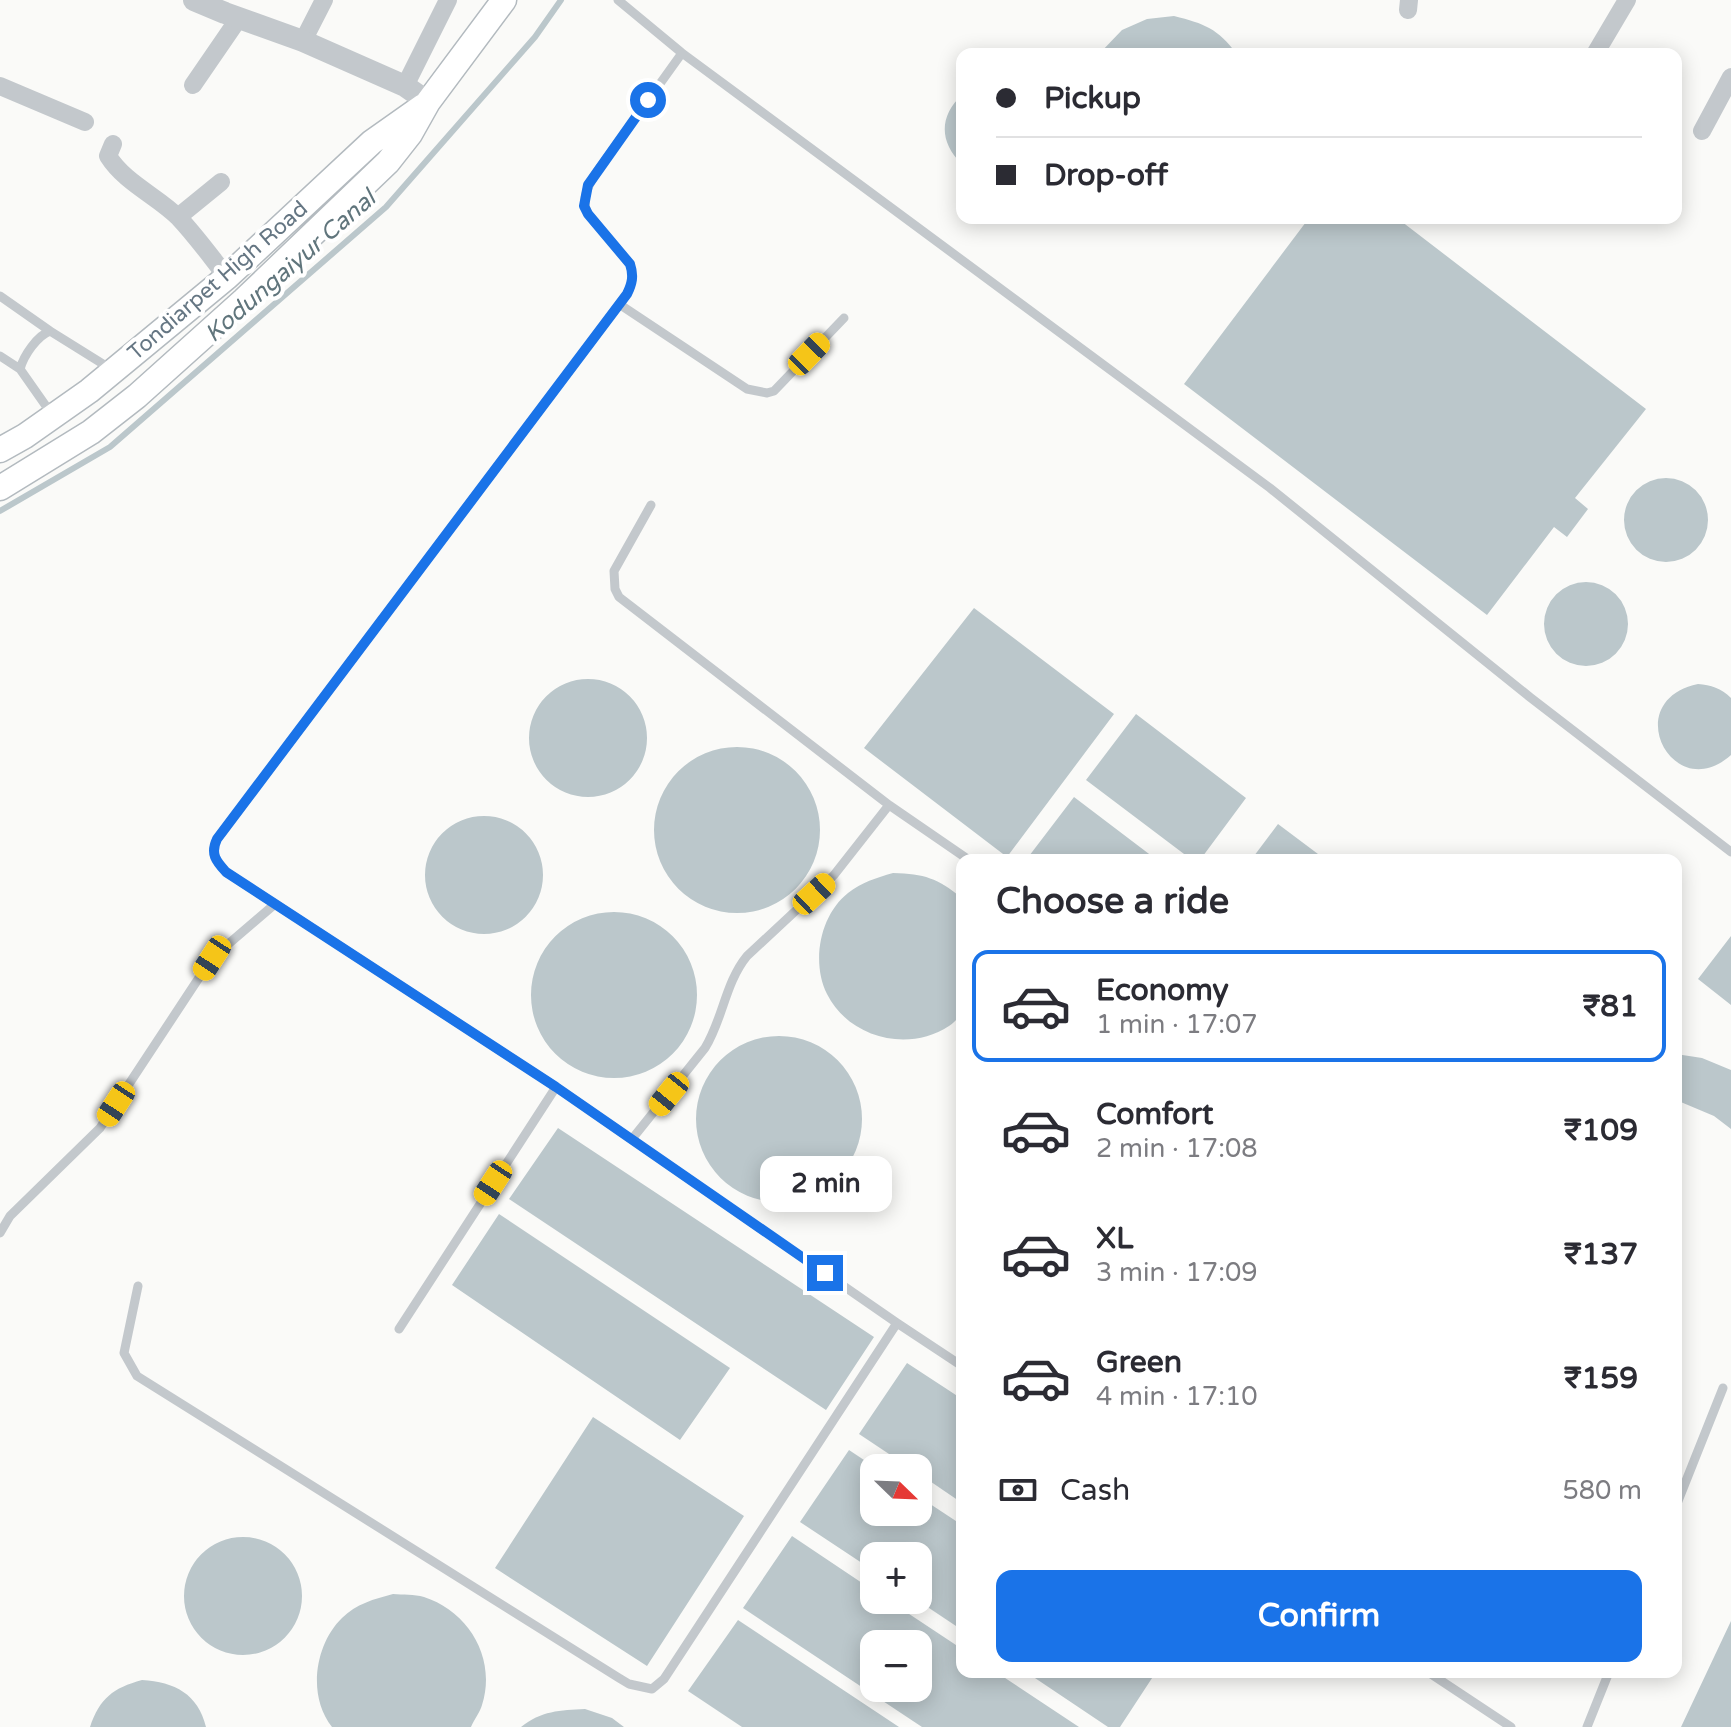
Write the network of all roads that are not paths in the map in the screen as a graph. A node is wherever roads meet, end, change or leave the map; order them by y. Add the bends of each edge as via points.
1 (194, 0) edge
2 (324, 0) edge
3 (448, 0) edge
4 (504, 0) edge
5 (618, 0) edge
6 (1627, 0) edge
7 (239, 18) junction
8 (303, 41) junction
9 (1599, 48) edge
10 (682, 53) junction
11 (1731, 77) edge
12 (193, 85) dead end
13 (0, 86) edge
14 (405, 86) junction
15 (428, 102) junction
16 (85, 122) dead end
17 (1702, 131) dead end
18 (113, 144) dead end
19 (221, 182) dead end
20 (178, 217) junction
21 (227, 277) junction
22 (0, 296) edge
23 (619, 304) junction
24 (844, 318) dead end
25 (50, 331) junction
26 (0, 356) edge
27 (20, 369) junction
28 (113, 370) junction
29 (53, 416) junction
30 (0, 450) edge
31 (0, 488) edge
32 (651, 505) dead end
33 (889, 805) junction
34 (1731, 852) edge
35 (960, 854) edge
36 (275, 904) junction
37 (556, 1087) junction
38 (632, 1139) junction
39 (0, 1233) edge
40 (138, 1286) dead end
41 (897, 1323) junction
42 (399, 1329) dead end
43 (956, 1362) edge
44 (1723, 1388) dead end
45 (1682, 1491) edge
46 (1437, 1678) edge
47 (1607, 1678) edge
48 (1511, 1727) edge
49 (1587, 1727) edge

1 - 7 street
2 - 8 street
3 - 14 street
4 - 15 main road, Tondiarpet High Road
5 - 10 lane
6 - 9 street
7 - 8 street
7 - 12 street
8 - 14 street
10 - 23 lane via 585,196 588,214 633,273
10 - 34 lane via 1270,488
11 - 17 street
13 - 16 street
14 - 15 street
15 - 21 main road, Tondiarpet High Road via 372,142
15 - 31 main road, Tondiarpet High Road via 388,162 244,300 91,432
18 - 20 street via 108,156 112,163
19 - 20 street
20 - 21 street
21 - 28 main road, Tondiarpet High Road
22 - 25 lane
23 - 24 lane via 747,389 767,393
23 - 36 lane via 217,839 216,861
25 - 27 lane via 42,334
25 - 28 lane
26 - 27 lane
27 - 29 lane
28 - 29 main road, Tondiarpet High Road
29 - 30 main road, Tondiarpet High Road
32 - 33 lane via 614,571 619,597
33 - 35 lane
33 - 38 lane via 834,875 739,966 714,1034
36 - 37 lane
36 - 39 lane via 212,958 100,1128 10,1216
37 - 38 lane
37 - 42 lane
38 - 41 lane
40 - 41 lane via 124,1353 137,1376 619,1678 652,1689 664,1679
41 - 43 lane
44 - 45 lane
46 - 48 lane
47 - 49 lane

